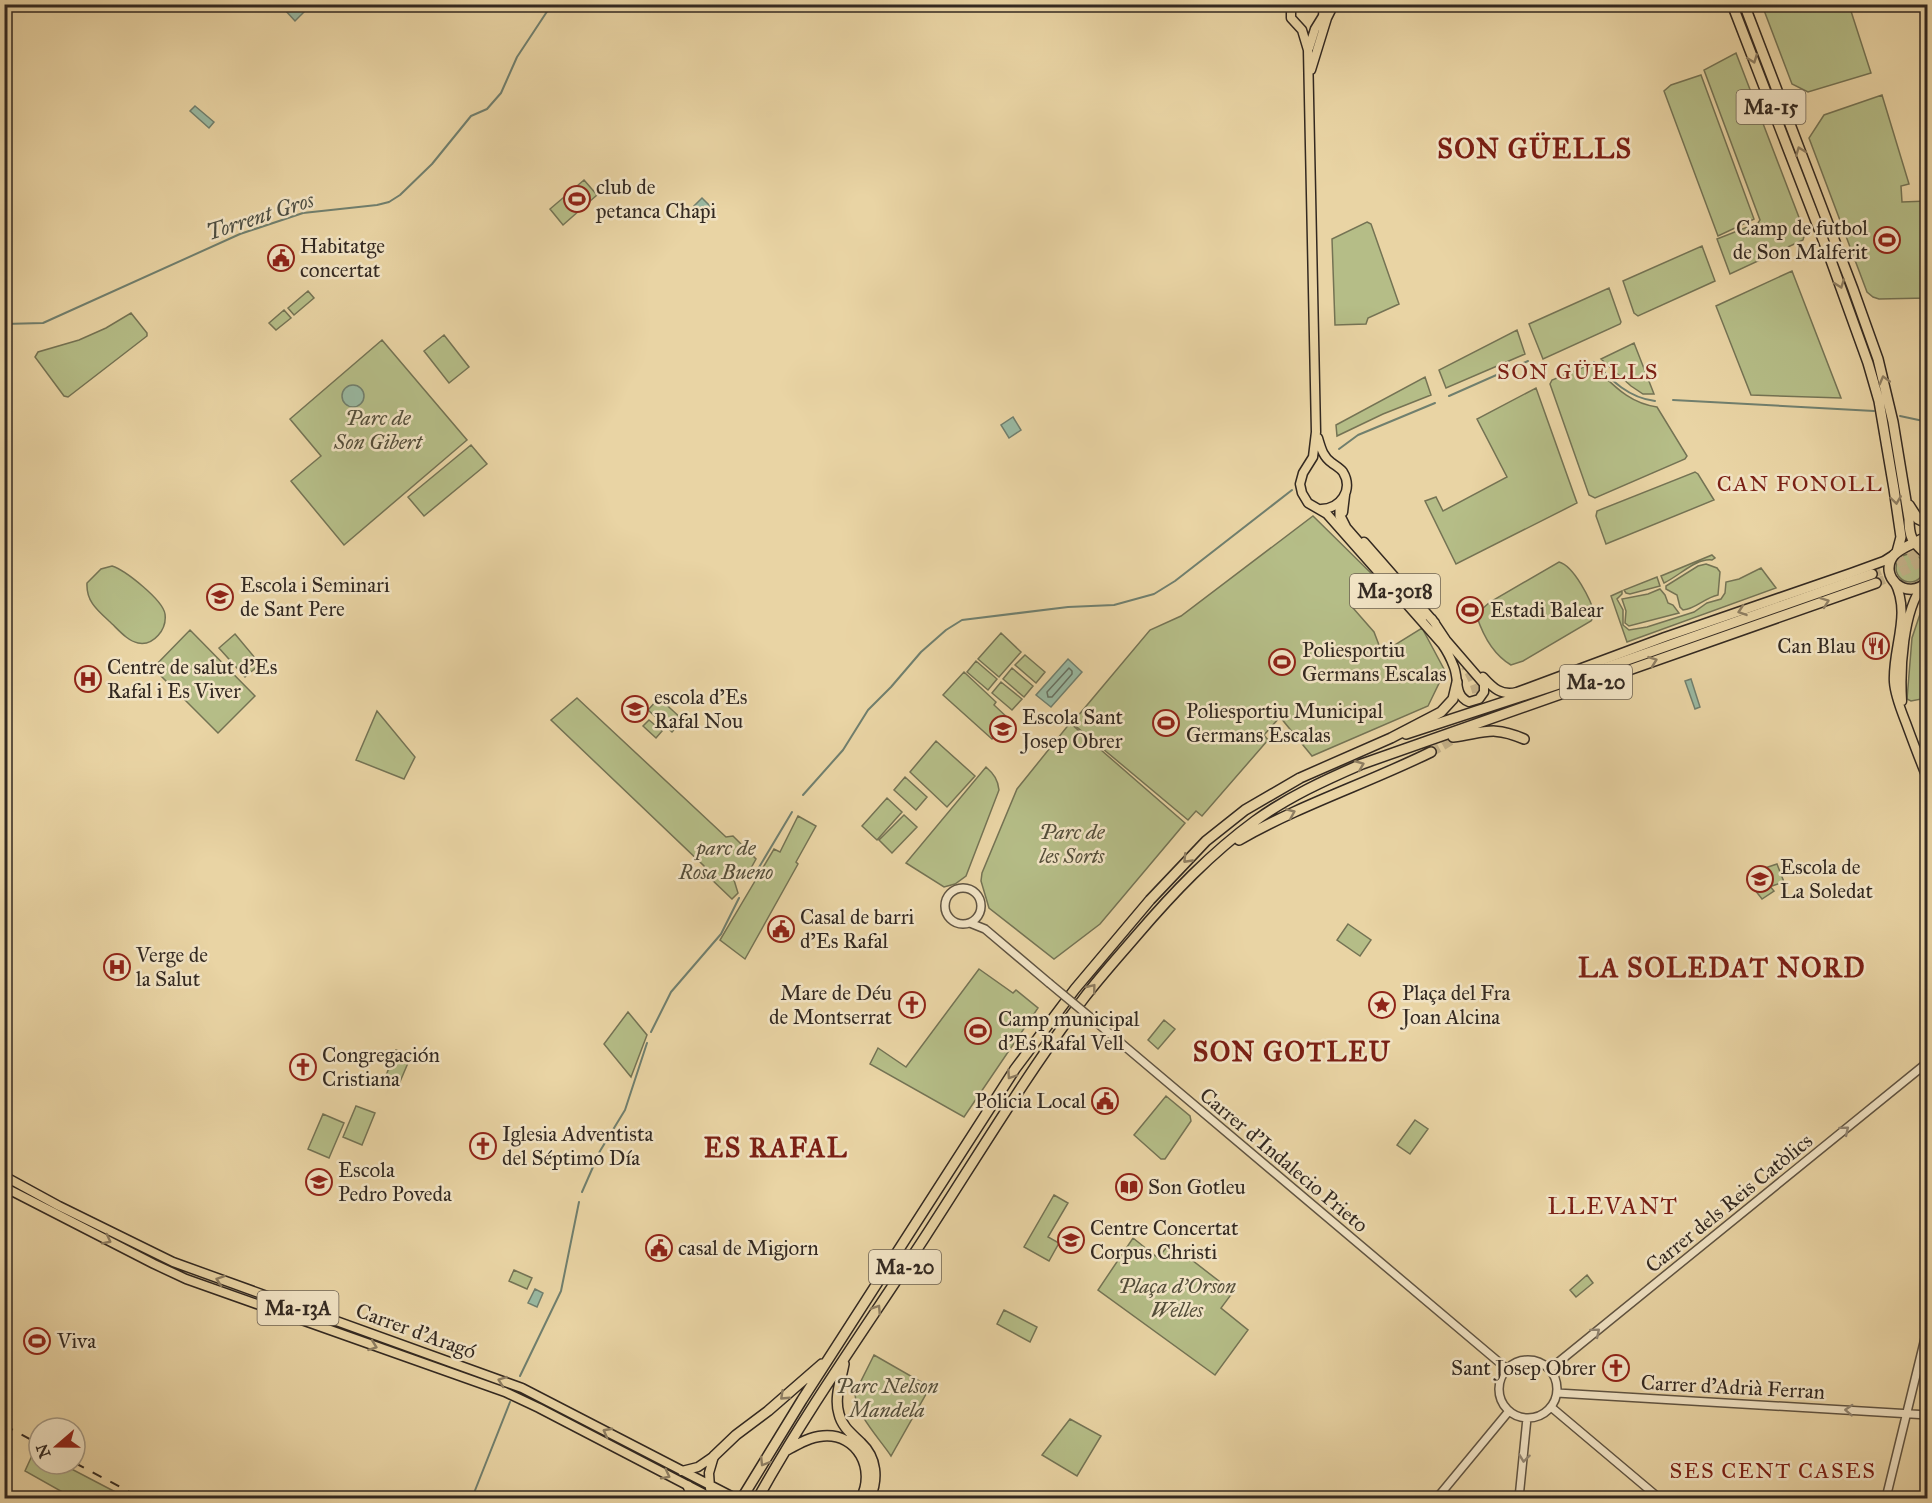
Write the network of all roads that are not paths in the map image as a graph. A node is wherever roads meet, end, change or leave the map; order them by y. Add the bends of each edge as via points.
1 (1291, 4) edge
2 (1334, 4) edge
3 (1732, 4) edge
4 (1744, 4) edge
5 (1325, 6) edge
6 (1317, 24) junction
7 (1299, 25) junction
8 (1308, 50) junction
9 (1309, 79) junction
10 (1316, 432) junction
11 (1333, 463) junction
12 (1307, 468) junction
13 (1342, 499) junction
14 (1906, 500) junction
15 (1320, 509) junction
16 (1928, 524) edge
17 (1928, 536) edge
18 (1918, 549) edge
19 (1896, 553) junction
20 (1893, 581) junction
21 (1926, 586) edge
22 (1427, 618) junction
23 (1457, 682) junction
24 (1605, 686) dead end
25 (1517, 692) junction
26 (1905, 719) junction
27 (1441, 723) junction
28 (1453, 737) junction
29 (1391, 738) junction
30 (1524, 739) dead end
31 (1420, 744) junction
32 (1431, 752) tunnel mouth
33 (1928, 780) edge
34 (1204, 862) junction
35 (980, 913) junction
36 (970, 923) junction
37 (985, 929) junction
38 (1928, 1062) edge
39 (4, 1176) edge
40 (4, 1187) edge
41 (44, 1202) junction
42 (144, 1249) junction
43 (154, 1264) junction
44 (245, 1289) junction
45 (226, 1293) junction
46 (240, 1298) junction
47 (344, 1324) junction
48 (1928, 1326) edge
49 (346, 1336) junction
50 (845, 1358) junction
51 (441, 1359) junction
52 (829, 1359) junction
53 (433, 1367) junction
54 (1507, 1369) junction
55 (1550, 1369) junction
56 (1557, 1393) junction
57 (1551, 1407) junction
58 (1509, 1411) junction
59 (1907, 1413) junction
60 (1928, 1415) edge
61 (1527, 1418) junction
62 (787, 1450) junction
63 (714, 1455) junction
64 (682, 1471) junction
65 (688, 1486) junction
66 (710, 1486) junction
67 (721, 1491) junction
68 (693, 1498) edge
69 (710, 1498) edge
70 (735, 1498) edge
71 (742, 1498) edge
72 (758, 1498) edge
73 (861, 1498) edge
74 (870, 1498) edge
75 (1437, 1498) edge
76 (1519, 1498) edge
77 (1659, 1498) edge
78 (1886, 1498) edge

1 - 7 main road, Ma-3018 via 1292,18
2 - 9 main road
3 -> 19 highway, Ma-15 via 1868,363 1884,421 1901,537
14 -> 4 highway, Ma-15 via 1878,359
5 - 6 main road, Ma-3018
6 - 7 main road
6 - 8 main road, Ma-3018
7 - 8 main road, Ma-3018
8 - 9 main road, Ma-3018
9 - 10 main road, Ma-3018
10 - 11 main road, Ma-3018 via 1323,453
10 - 12 main road, Ma-3018 via 1313,457
11 - 12 main road via 1322,462
11 - 13 main road, Ma-3018 via 1346,478 1347,489
12 - 15 main road, Ma-3018 via 1300,481 1302,493 1311,506
13 - 15 main road via 1330,508
13 - 22 highway via 1340,516 1346,528
14 - 16 highway via 1916,517
14 - 18 highway, Ma-15 via 1909,532
15 - 23 main road, Ma-3018 via 1442,644 1453,663
17 - 18 highway
18 - 19 highway
19 - 20 highway, Ma-15 via 1889,568
19 -> 25 main road via 1884,561
20 - 21 highway via 1908,589
20 - 26 main road via 1902,608 1894,684
21 - 26 main road via 1917,595 1906,631 1902,699
22 - 23 main road via 1484,684 1483,696 1466,701 1459,694
22 - 25 main road, Ma-3018 via 1493,688 1503,693
23 - 29 highway via 1454,696 1445,708
24 - 28 highway
25 - 27 highway
26 - 33 main road
27 - 29 highway, Ma-20
31 -> 27 highway, Ma-20 via 1874,579 1771,610
28 - 30 highway via 1500,730
28 - 31 highway
29 -> 52 highway, Ma-20 via 1258,801 1212,836 1172,876 1087,974 1025,1055
34 -> 31 highway, Ma-20 via 1297,794 1362,764
34 -> 32 highway via 1272,821
50 -> 34 highway, Ma-20 via 1084,998
35 - 36 street
35 - 36 street via 980,901 974,892 964,888 954,891 946,903 948,915 954,922
35 - 37 street
36 - 37 street, Carrer d'Indalecio Prieto
37 - 54 street, Carrer d'Indalecio Prieto, bridge
55 -> 38 street, Carrer dels Reis Catòlics
39 - 41 main road, Carrer d'Aragó / Ma-13A
40 - 41 main road, Carrer d'Aragó / Ma-13A
41 - 42 main road, Carrer d'Aragó / Ma-13A
41 -> 43 main road, Carrer d'Aragó / Ma-13A
42 - 43 main road
44 -> 42 main road, Carrer d'Aragó / Ma-13A
43 - 45 main road, Carrer d'Aragó / Ma-13A
44 - 45 main road
44 - 46 main road
44 - 47 main road, Carrer d'Aragó / Ma-13A
45 - 46 main road, Carrer d'Aragó / Ma-13A
46 - 49 main road, Carrer d'Aragó / Ma-13A
47 - 49 main road
47 - 51 main road, Carrer d'Aragó / Ma-13A
48 - 59 street
49 -> 53 main road, Carrer d'Aragó / Ma-13A
50 - 62 highway, Ma-20
50 - 74 highway via 838,1412 872,1459 875,1481
51 - 53 main road
64 -> 51 main road, Carrer d'Aragó / Ma-13A via 522,1388
52 -> 63 highway
52 -> 71 highway, Ma-20
53 -> 65 main road, Carrer d'Aragó / Ma-13A via 539,1407
54 - 55 street via 1524,1360 1534,1360
54 - 58 street via 1499,1386
55 - 56 street
56 - 57 street
59 -> 56 street, Carrer d'Adrià Ferran
57 - 61 street via 1545,1414
57 - 77 street
58 - 61 street
58 - 75 street
59 - 60 street, Carrer d'Adrià Ferran
59 - 78 street
61 -> 76 street
62 - 72 highway, Ma-20
62 - 73 highway via 823,1436 849,1443 866,1466 867,1480
63 - 64 main road via 698,1467
63 - 66 main road
64 - 66 main road, Carrer d'Aragó / Ma-13A
65 - 68 highway
65 - 69 main road, Carrer d'Aragó / Ma-13A
66 - 67 main road, Carrer d'Aragó
66 - 69 main road
67 - 69 main road
67 - 70 main road, Carrer d'Aragó

